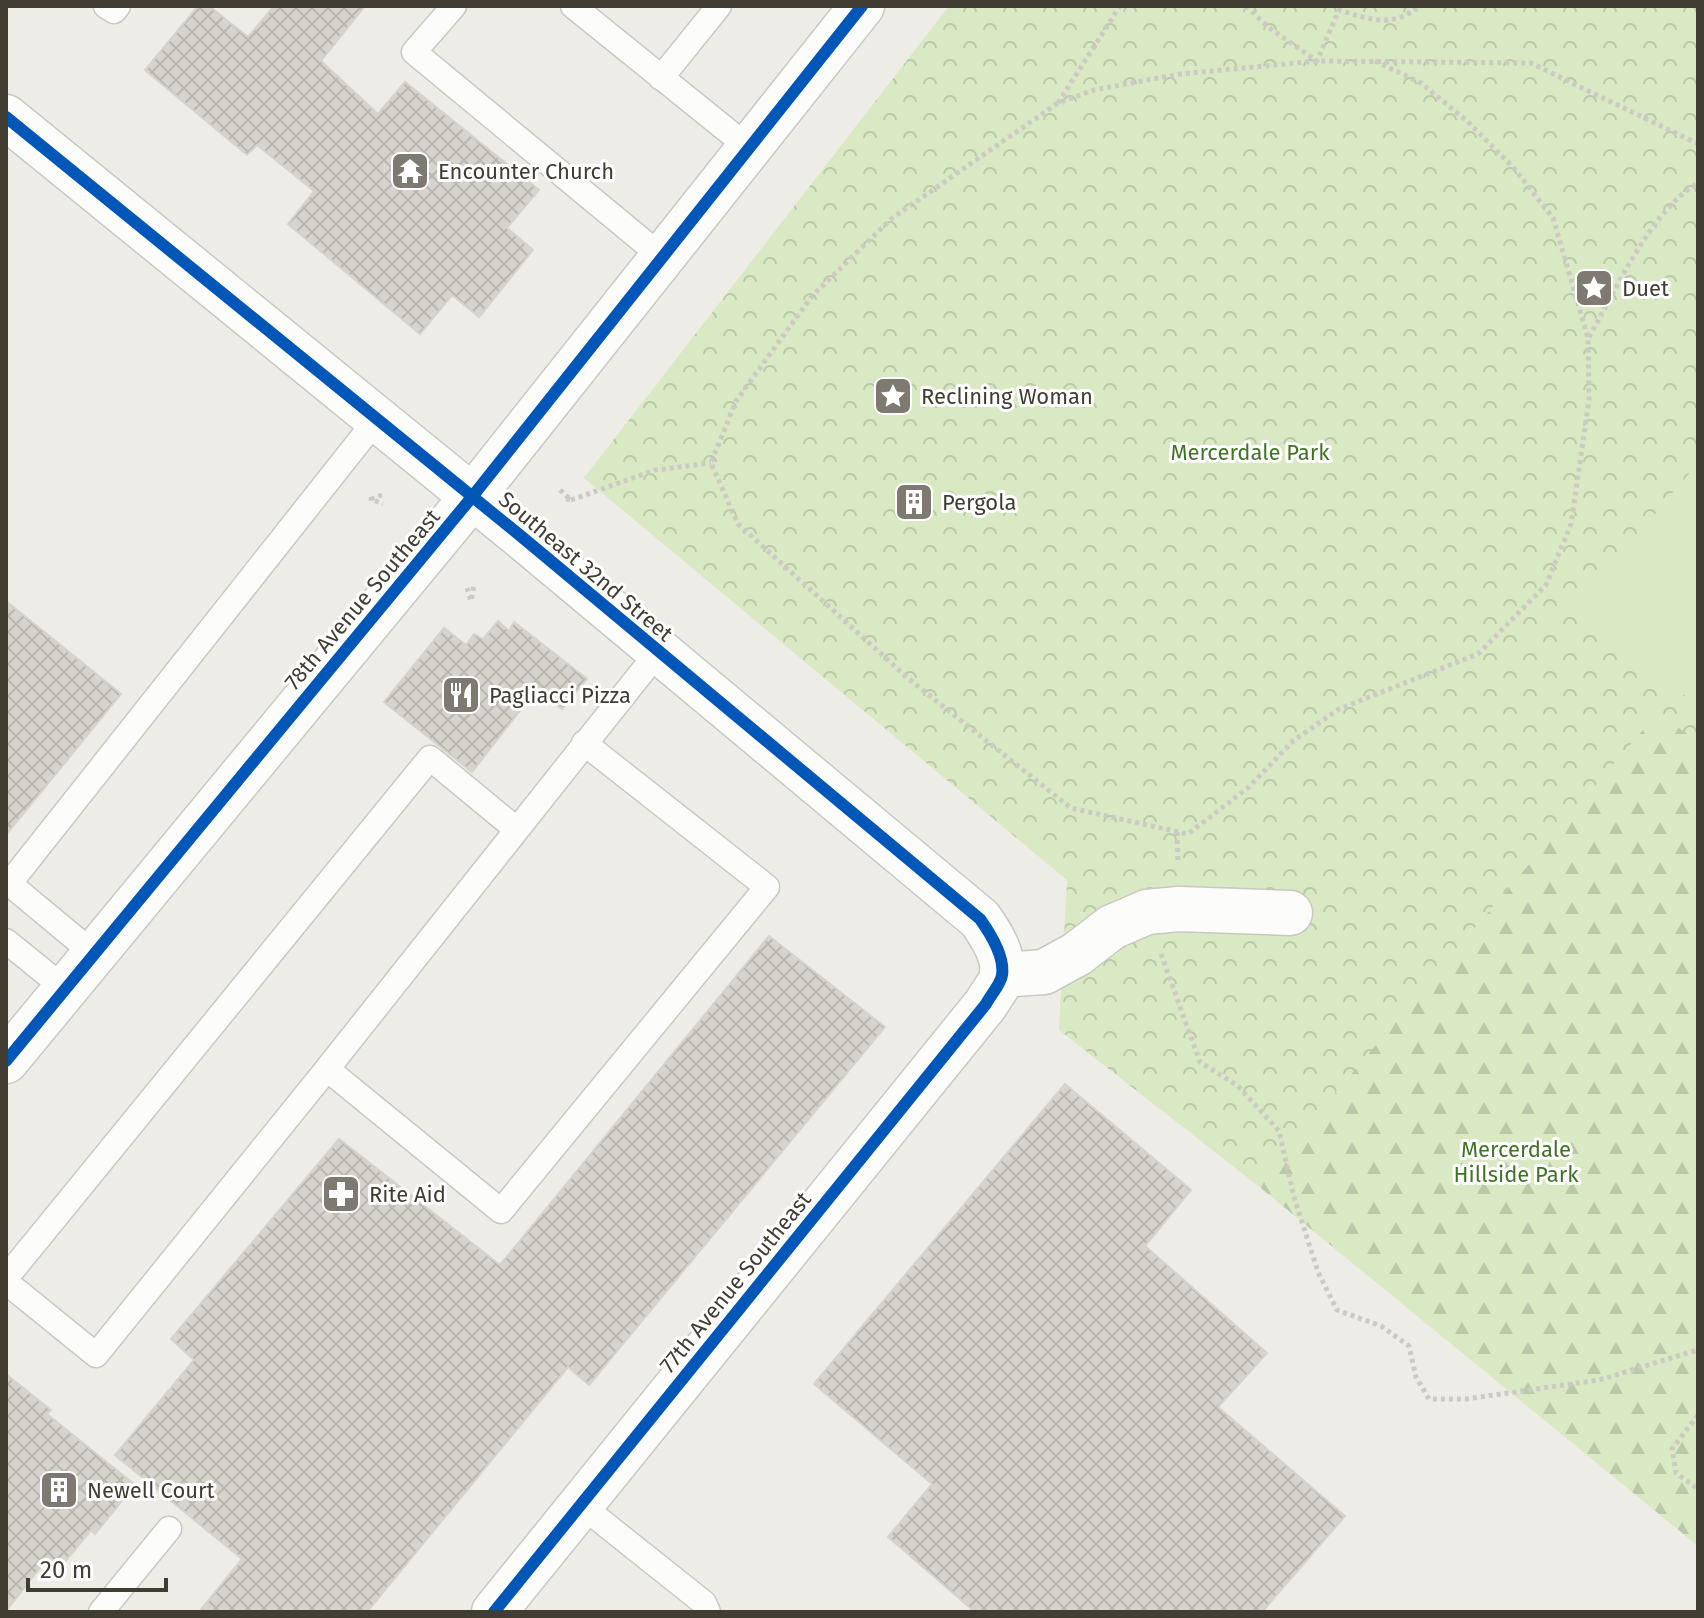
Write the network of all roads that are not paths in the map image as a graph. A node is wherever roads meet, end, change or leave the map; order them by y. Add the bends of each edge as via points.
1 (106, 6) edge
2 (118, 6) edge
3 (454, 6) edge
4 (573, 6) edge
5 (719, 6) edge
6 (862, 6) edge
7 (661, 78) junction
8 (6, 117) edge
9 (749, 148) junction
10 (662, 257) junction
11 (377, 419) junction
12 (472, 497) junction
13 (658, 652) junction
14 (584, 743) junction
15 (516, 829) junction
16 (8, 882) edge
17 (1290, 913) dead end
18 (6, 941) edge
19 (94, 954) junction
20 (1002, 975) junction
21 (64, 988) junction
22 (6, 1061) edge
23 (327, 1069) junction
24 (6, 1280) edge
25 (581, 1505) junction
26 (169, 1529) dead end
27 (101, 1612) edge
28 (494, 1612) edge
29 (708, 1612) edge

1 - 2 lane via 114,11
3 - 10 lane via 414,52
4 - 7 lane
5 - 7 lane
6 - 9 street, 78th Avenue Southeast
7 - 9 lane
8 - 11 street, Southeast 32nd Street
9 - 10 street, 78th Avenue Southeast
10 - 12 street, 78th Avenue Southeast
11 - 12 street, Southeast 32nd Street
11 - 16 lane
12 - 13 street, Southeast 32nd Street
12 - 19 street, 78th Avenue Southeast
13 - 14 lane
13 - 20 street, Southeast 32nd Street via 980,919 991,934
14 - 15 lane
14 - 23 lane via 767,887 501,1211
15 - 23 lane
15 - 24 lane via 430,758
16 - 19 lane
17 - 20 street via 1147,912 1112,927 1044,972
18 - 21 lane
19 - 21 street, 78th Avenue Southeast
20 - 25 street, 77th Avenue Southeast via 986,1004
21 - 22 street, 78th Avenue Southeast
23 - 24 lane via 96,1355
25 - 28 street, 77th Avenue Southeast
25 - 29 lane via 704,1603
26 - 27 lane

